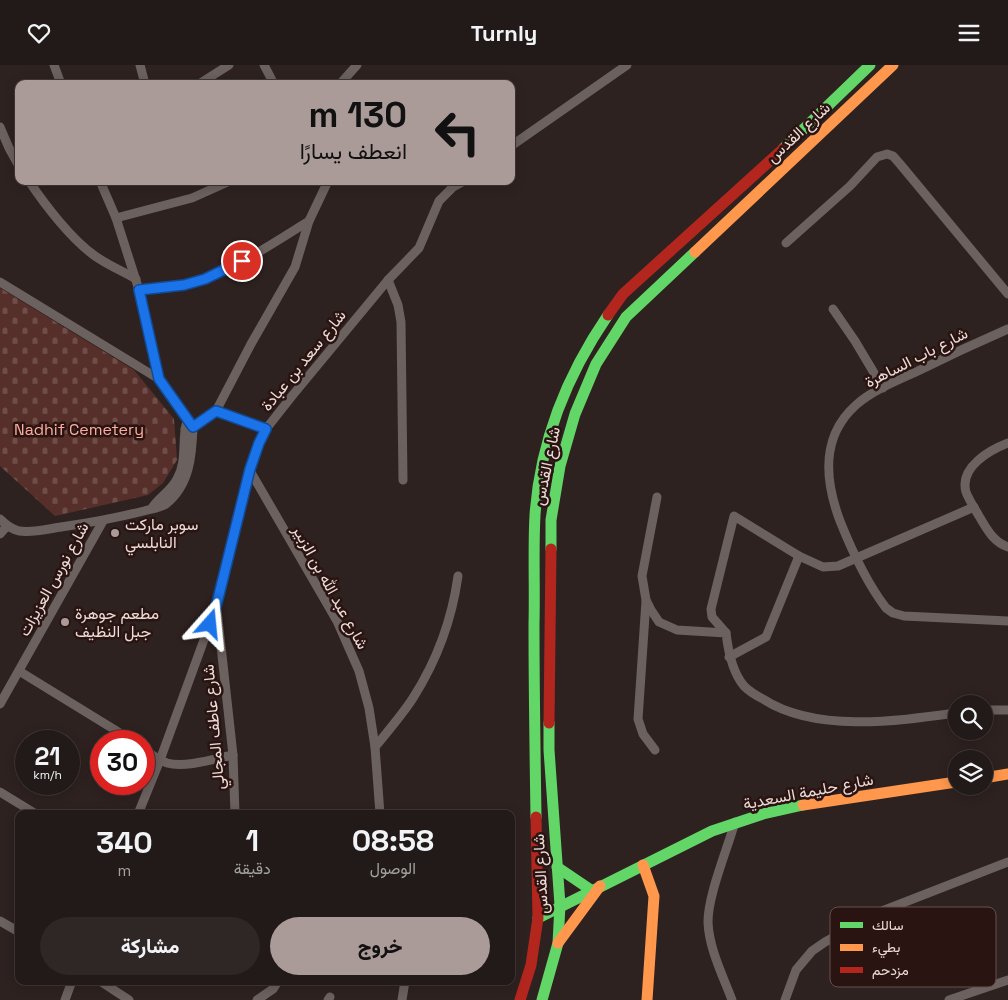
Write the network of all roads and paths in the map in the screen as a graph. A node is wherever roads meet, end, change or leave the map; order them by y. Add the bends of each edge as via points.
1 (54, 65) edge
2 (140, 65) edge
3 (229, 65) edge
4 (264, 65) edge
5 (357, 65) edge
6 (627, 65) edge
7 (870, 65) edge
8 (893, 65) edge
9 (60, 80) edge
10 (144, 80) edge
11 (205, 80) edge
12 (272, 80) edge
13 (344, 80) edge
14 (0, 127) edge
15 (515, 143) edge
16 (15, 159) edge
17 (32, 185) edge
18 (102, 185) edge
19 (221, 185) edge
20 (326, 185) edge
21 (457, 185) edge
22 (116, 218) junction
23 (309, 221) junction
24 (786, 243) dead end
25 (136, 279) junction
26 (388, 280) junction
27 (0, 282) edge
28 (139, 290) junction
29 (1008, 295) edge
30 (833, 309) dead end
31 (1008, 329) edge
32 (159, 379) junction
33 (883, 388) junction
34 (216, 411) junction
35 (188, 425) junction
36 (266, 429) junction
37 (1008, 443) edge
38 (250, 469) junction
39 (403, 481) dead end
40 (657, 497) dead end
41 (974, 507) junction
42 (0, 519) edge
43 (103, 521) junction
44 (7, 526) junction
45 (0, 535) edge
46 (1008, 547) edge
47 (799, 557) junction
48 (856, 559) junction
49 (458, 577) dead end
50 (646, 600) junction
51 (216, 607) junction
52 (1008, 621) edge
53 (726, 633) junction
54 (729, 657) junction
55 (19, 671) junction
56 (0, 704) edge
57 (993, 710) edge
58 (1008, 710) edge
59 (948, 714) edge
60 (115, 730) edge
61 (375, 747) junction
62 (655, 750) dead end
63 (233, 755) junction
64 (155, 757) edge
65 (160, 760) junction
66 (1008, 774) edge
67 (993, 776) edge
68 (948, 783) edge
69 (0, 792) edge
70 (29, 810) edge
71 (140, 810) edge
72 (235, 810) edge
73 (380, 810) edge
74 (736, 822) junction
75 (1008, 862) edge
76 (643, 865) junction
77 (557, 867) junction
78 (595, 888) junction
79 (560, 905) junction
80 (892, 907) edge
81 (538, 918) junction
82 (0, 921) edge
83 (15, 930) edge
84 (830, 939) edge
85 (558, 943) junction
86 (1008, 980) edge
87 (996, 984) edge
88 (71, 985) edge
89 (106, 985) edge
90 (276, 985) edge
91 (404, 985) edge
92 (987, 987) edge
93 (65, 1000) edge
94 (129, 1000) edge
95 (257, 1000) edge
96 (402, 1000) edge
97 (520, 1000) edge
98 (542, 1000) edge
99 (647, 1000) edge
100 (732, 1000) edge
101 (785, 1000) edge
102 (949, 1000) edge

1 - 9 street
2 - 10 street
3 - 11 street
4 - 12 street
5 - 13 street
6 - 15 street
7 - 81 main road, شارع القدس via 773,159 623,294 592,339 559,405 546,449 535,515
8 - 77 main road, شارع القدس via 637,304 601,355 576,407 555,483 551,520 549,750
14 - 16 street
17 - 25 street via 78,241
18 - 22 street
19 - 22 street via 192,198
20 - 23 street
21 - 26 street, شارع سعد بن عبادة via 439,201 419,248
22 - 25 street
23 - 28 street via 205,279
23 - 34 street via 292,274
24 - 29 street via 850,186 877,157 887,154 900,164
25 - 28 street
26 - 36 street, شارع سعد بن عبادة
26 - 39 street via 401,322
27 - 32 street
28 - 32 street
30 - 33 street
31 - 33 street, شارع باب الساهرة
32 - 35 street
33 - 48 street, شارع باب الساهرة via 856,405 844,419 834,435 829,454 828,473 834,503
34 - 35 street
34 - 36 street
35 - 43 street via 192,454 190,466 176,493 166,504
36 - 38 street, شارع سعد بن عبادة
37 - 41 street via 982,457 972,467 966,480 966,491
38 - 51 street, شارع سعد بن عبادة
38 - 61 street, شارع عبد الله بن الزبير via 347,642 365,689
40 - 50 street via 643,565
41 - 46 street via 988,533
41 - 48 street
42 - 44 street
43 - 44 street via 38,531 17,531
43 - 55 street, شارع نورس العزيزات
44 - 45 street
47 - 48 street via 825,568
47 - 53 street via 734,516 710,609 712,617
47 - 54 street via 766,637
48 - 52 street, شارع باب الساهرة via 880,600 893,613
49 - 61 street via 447,625 425,677 413,699
50 - 53 street via 654,617 666,626 678,630
50 - 62 street via 638,719 643,734
51 - 63 street, شارع عاطف المجالي
51 - 65 street, شارع سعد بن عبادة
53 - 54 street
54 - 59 street via 744,686 793,714 871,721
55 - 56 street, شارع نورس العزيزات
55 - 60 street
57 - 58 street
61 - 73 street, شارع عبد الله بن الزبير
63 - 65 street via 182,765
63 - 72 street, شارع عاطف المجالي
64 - 65 street
65 - 71 street, شارع سعد بن عبادة
66 - 67 main road
68 - 74 main road, شارع حليمة السعدية via 821,802
69 - 70 street
74 - 76 main road, شارع حليمة السعدية via 702,834
74 - 100 street via 715,886 708,922 714,953
75 - 80 street
76 - 78 main road, شارع حليمة السعدية
76 - 99 main road via 654,896
77 - 78 main road
77 - 79 main road, شارع القدس
78 - 79 main road, شارع حليمة السعدية
78 - 85 main road
79 - 81 main road, شارع حليمة السعدية
79 - 85 main road, شارع القدس
81 - 97 main road, شارع القدس via 531,965
82 - 83 street
84 - 101 street via 812,951 796,970
85 - 98 main road, شارع القدس
86 - 87 street
88 - 93 street
89 - 94 street
90 - 95 street
91 - 96 street
92 - 102 street

